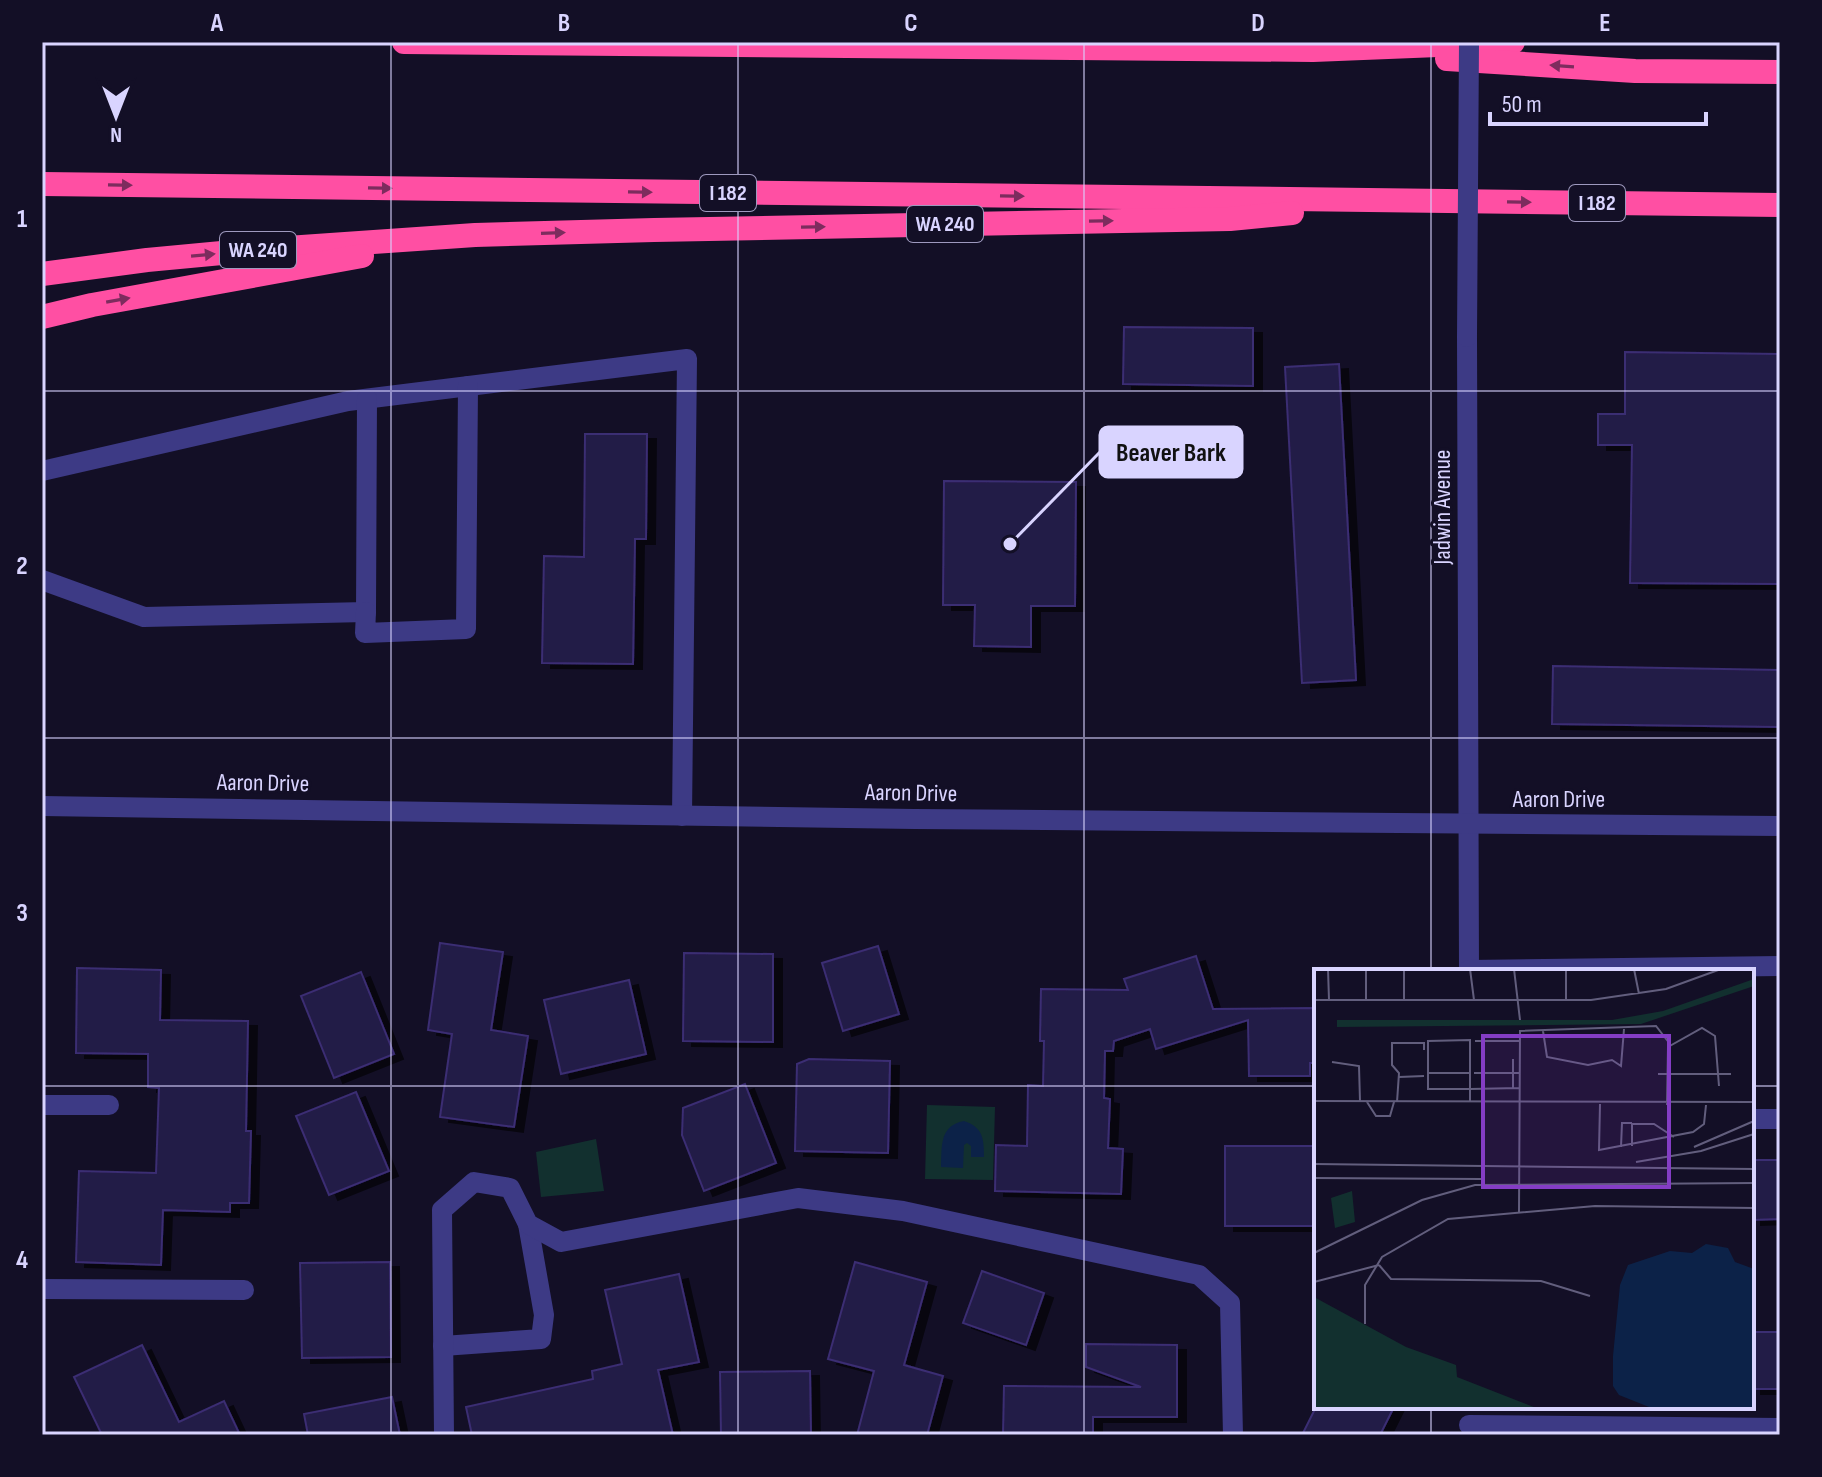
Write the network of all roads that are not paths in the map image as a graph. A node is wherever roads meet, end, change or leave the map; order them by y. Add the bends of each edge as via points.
1 (404, 42) edge
2 (1469, 42) edge
3 (1513, 42) edge
4 (1313, 50) junction
5 (1780, 72) edge
6 (42, 184) edge
7 (1413, 201) junction
8 (1780, 205) edge
9 (475, 235) junction
10 (42, 274) edge
11 (42, 317) edge
12 (468, 386) junction
13 (367, 399) junction
14 (42, 471) edge
15 (42, 580) edge
16 (366, 612) junction
17 (42, 806) edge
18 (682, 816) junction
19 (1469, 824) junction
20 (1780, 826) edge
21 (1780, 966) edge
22 (1469, 969) edge
23 (1592, 969) edge
24 (42, 1105) edge
25 (109, 1105) dead end
26 (1754, 1119) edge
27 (1780, 1119) edge
28 (528, 1224) junction
29 (42, 1289) edge
30 (244, 1290) dead end
31 (443, 1346) junction
32 (1534, 1416) edge
33 (1469, 1422) edge
34 (1780, 1428) edge
35 (444, 1435) edge
36 (1233, 1435) edge

1 - 4 highway
2 - 19 street, Jadwin Avenue, bridge
3 - 4 highway
5 -> 4 highway via 1635,71
6 -> 7 highway, I 182
7 -> 8 highway, I 182
9 -> 7 highway, WA 240 via 1230,219
10 -> 9 highway, WA 240 via 229,252
11 -> 9 highway
12 - 13 street
12 - 16 street via 466,629 365,633
12 - 18 street via 687,359
13 - 14 street
13 - 16 street
15 - 16 street via 144,617
17 - 18 street, Aaron Drive
18 - 19 street, Aaron Drive
19 - 20 street, Aaron Drive
19 - 22 street, Jadwin Avenue
21 - 23 street
24 - 25 street
26 - 27 street
28 - 31 street via 544,1315 541,1339
28 - 31 street via 510,1188 474,1182 442,1210
28 - 36 street via 561,1242 798,1198 903,1211 1199,1275 1230,1303
29 - 30 street
31 - 35 street
32 - 33 street
32 - 34 street

